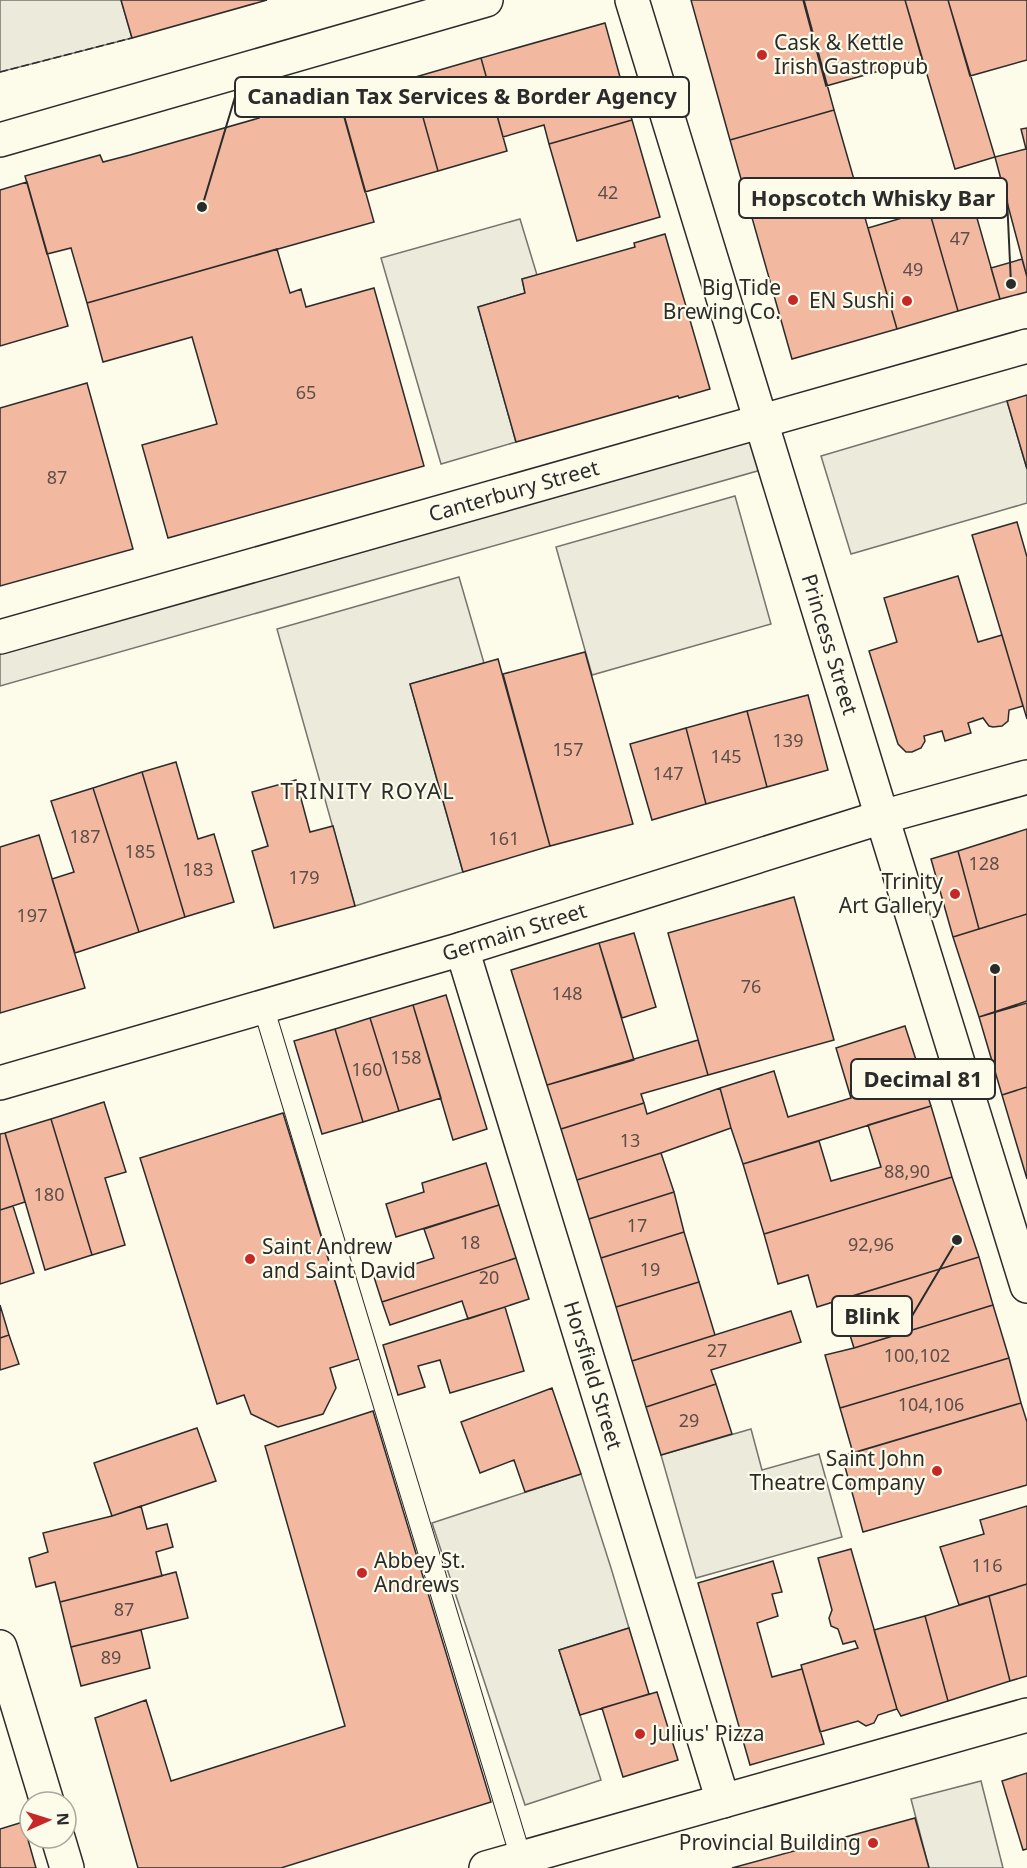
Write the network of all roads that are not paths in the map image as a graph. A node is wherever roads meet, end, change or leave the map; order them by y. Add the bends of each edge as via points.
1 (486, 0) edge
2 (632, 0) edge
3 (0, 140) edge
4 (1027, 345) edge
5 (762, 421) junction
6 (0, 637) edge
7 (1027, 777) edge
8 (882, 817) junction
9 (462, 949) junction
10 (263, 1006) junction
11 (0, 1083) edge
12 (1027, 1286) edge
13 (0, 1647) edge
14 (1027, 1715) edge
15 (43, 1790) edge
16 (723, 1801) junction
17 (62, 1850) edge
18 (521, 1858) junction
19 (67, 1868) edge
20 (486, 1868) edge

1 - 3 street
2 - 5 street, Princess Street
4 - 5 street, Canterbury Street
5 - 6 street, Canterbury Street
5 - 8 street, Princess Street
7 - 8 street, Germain Street
8 - 9 street, Germain Street
8 - 12 street, Princess Street
9 - 10 street, Germain Street
9 - 16 street, Horsfield Street
10 - 11 street, Germain Street
10 - 18 lane
13 - 15 street
14 - 16 street
16 - 18 street
17 - 19 street
18 - 20 street

